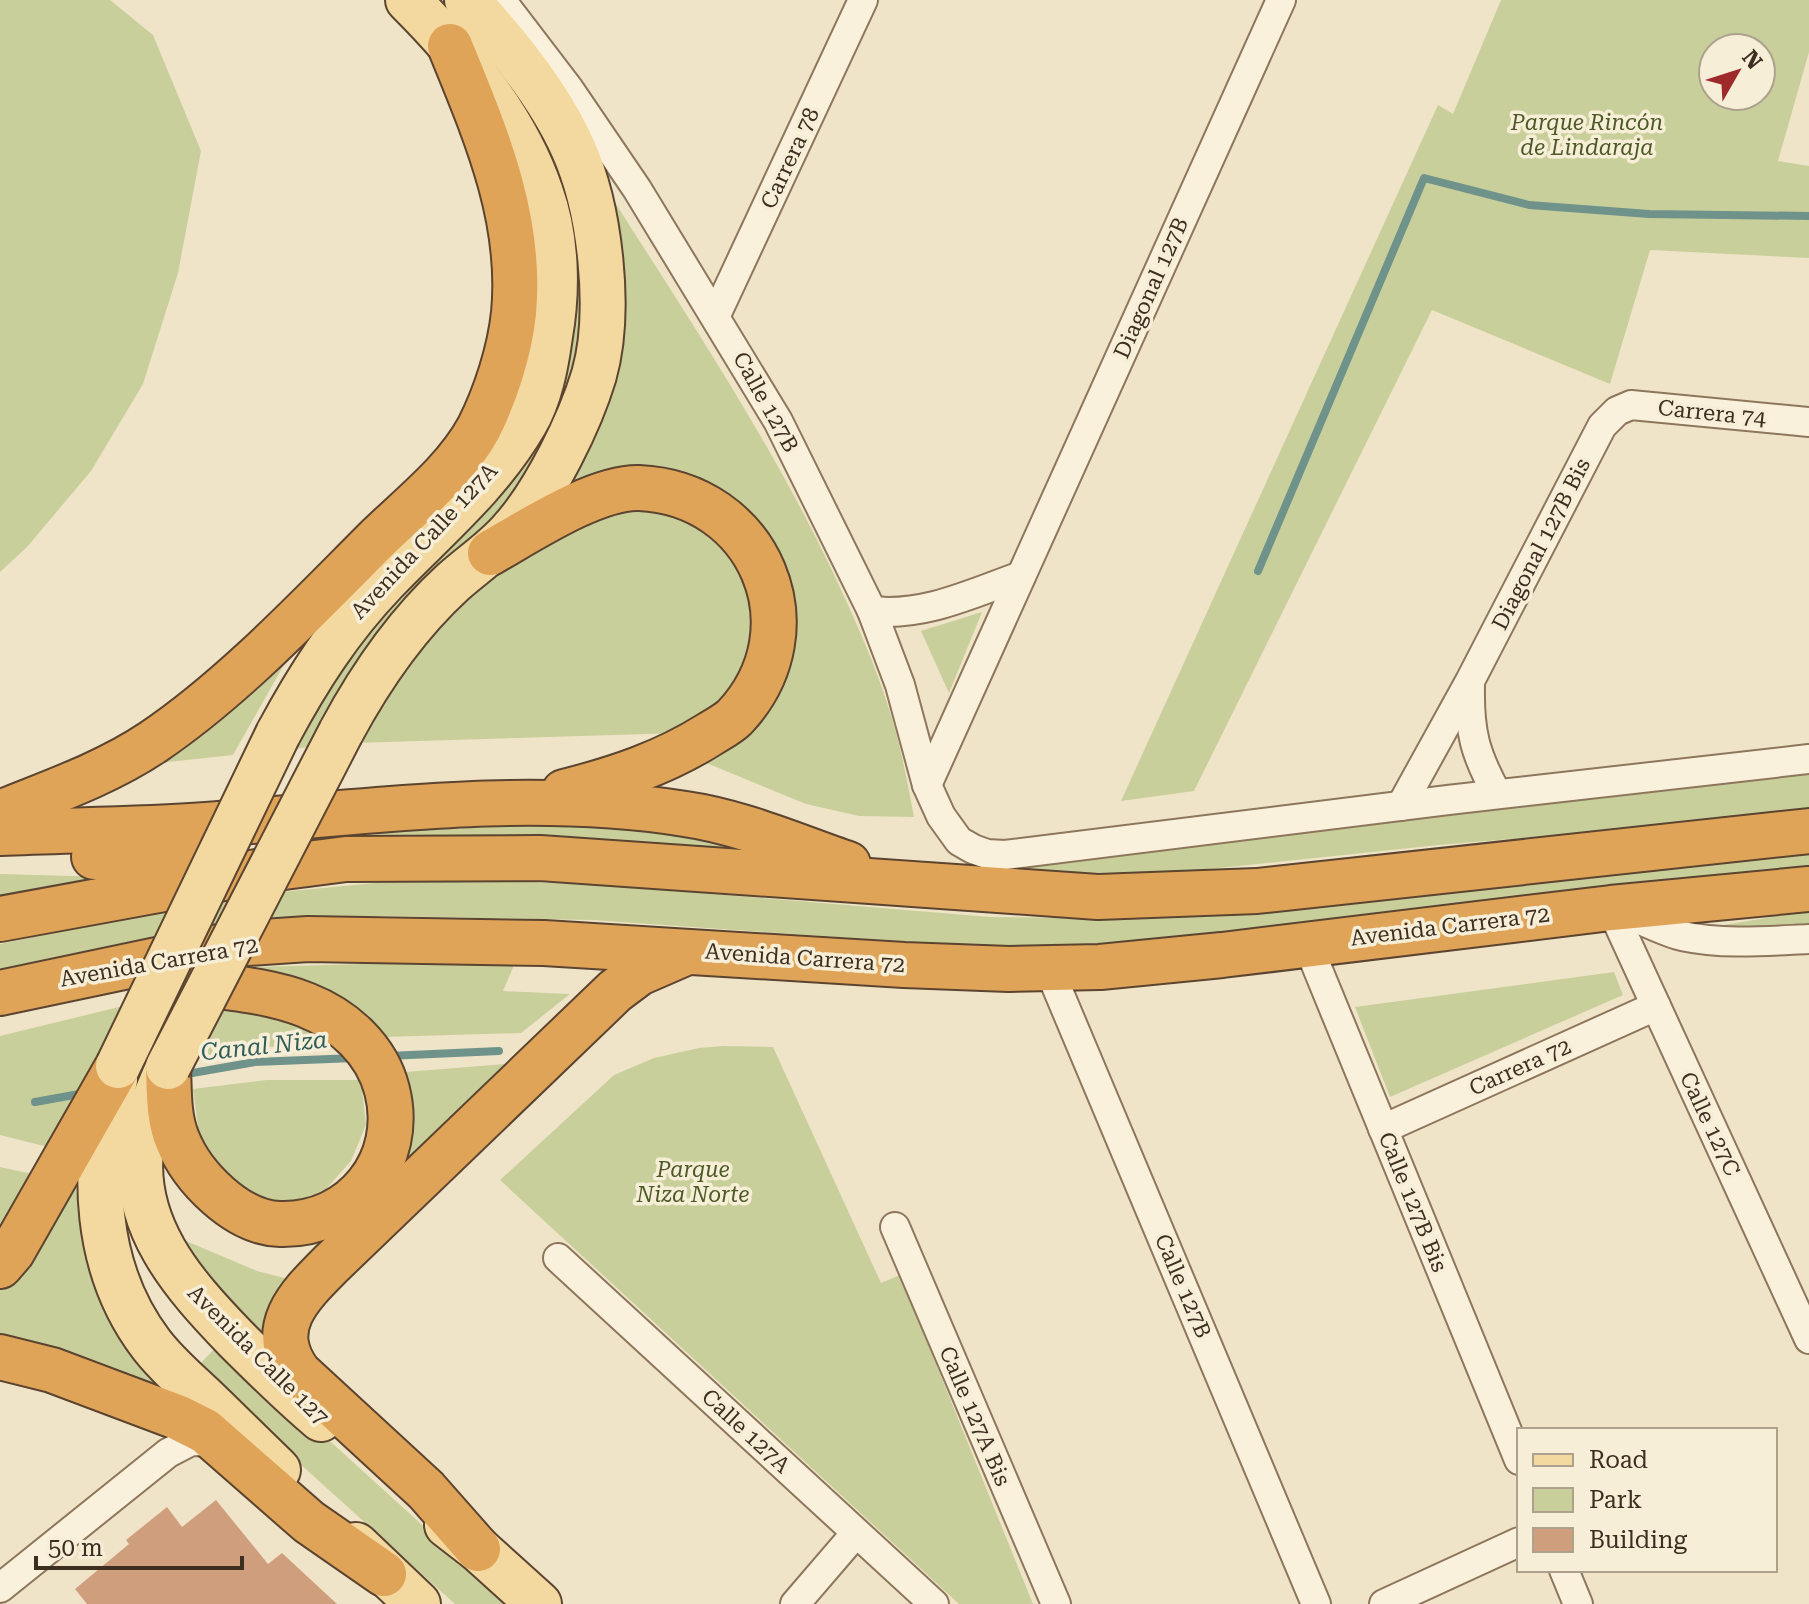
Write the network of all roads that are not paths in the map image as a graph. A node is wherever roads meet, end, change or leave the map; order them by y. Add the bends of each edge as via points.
1 (408, 0) edge
2 (467, 0) edge
3 (501, 0) edge
4 (863, 0) edge
5 (1281, 0) edge
6 (450, 46) junction
7 (716, 315) junction
8 (1617, 411) joint
9 (1809, 422) edge
10 (490, 553) junction
11 (1021, 576) junction
12 (872, 611) junction
13 (1470, 681) junction
14 (1809, 759) edge
15 (927, 785) junction
16 (1497, 794) junction
17 (520, 802) junction
18 (1401, 806) junction
19 (0, 813) edge
20 (1809, 831) edge
21 (1, 849) edge
22 (346, 859) junction
23 (907, 884) junction
24 (1809, 889) edge
25 (1611, 908) junction
26 (0, 919) edge
27 (1809, 939) edge
28 (1307, 943) junction
29 (692, 950) junction
30 (109, 969) junction
31 (1049, 969) junction
32 (0, 993) edge
33 (1656, 1006) junction
34 (118, 1066) junction
35 (168, 1067) junction
36 (1383, 1129) junction
37 (895, 1227) dead end
38 (558, 1258) dead end
39 (0, 1266) edge
40 (1809, 1339) edge
41 (0, 1357) edge
42 (81, 1380) junction
43 (0, 1382) edge
44 (218, 1442) junction
45 (1517, 1455) edge
46 (856, 1533) junction
47 (1517, 1543) edge
48 (478, 1549) junction
49 (1565, 1572) edge
50 (384, 1574) junction
51 (0, 1588) edge
52 (418, 1604) edge
53 (539, 1604) edge
54 (795, 1604) edge
55 (934, 1604) edge
56 (1056, 1604) edge
57 (1316, 1604) edge
58 (1384, 1604) edge
59 (1578, 1604) edge

1 - 6 main road, Avenida Calle 127A
2 - 10 main road via 523,69 573,147 589,194 601,292 594,374 569,436 529,508
3 - 7 street, Calle 127B via 607,144
4 - 7 street, Carrera 78
5 - 11 street, Diagonal 127B
6 - 19 highway via 488,139 517,263 514,316 499,378 478,428 436,483 251,661 178,723 110,766
6 - 34 main road, Avenida Calle 127A, bridge via 489,94 542,193 553,250 555,309 546,366 526,421 498,461 343,628 307,681
7 - 12 street, Calle 127B via 778,421
8 - 9 street, Carrera 74 via 1631,405
8 - 13 street, Diagonal 127B Bis via 1602,426
10 - 17 highway via 593,497 638,488 688,497 723,516 760,560 772,593 775,629 770,657 762,681 733,720 647,767
10 - 35 main road, Avenida Calle 127, bridge via 453,582 390,652 363,691
11 - 12 street via 924,609
11 - 15 street, Diagonal 127B
12 - 15 street, Calle 127B via 900,685
13 - 16 street via 1474,746
13 - 18 street, Diagonal 127B Bis
14 - 16 street
15 - 18 street, Calle 127B via 959,841 987,854 1005,855
16 - 18 street
17 - 21 highway via 202,825
17 - 23 highway via 686,814
20 - 23 highway via 1177,896 1098,897
21 - 22 highway
22 - 23 highway via 540,858
22 - 26 highway
24 - 25 highway, Avenida Carrera 72
25 - 27 street, Avenida Carrera 72 via 1680,935 1733,942
25 - 28 highway, Avenida Carrera 72
25 - 33 street, Calle 127C
28 - 31 highway, Avenida Carrera 72 via 1208,957
28 - 36 street, Calle 127B Bis
29 - 30 highway, Avenida Carrera 72 via 308,939 233,944
29 - 31 highway, Avenida Carrera 72 via 893,965
29 - 48 highway via 651,967 615,991 323,1272 293,1307 286,1326 285,1345 299,1373 426,1490
30 - 32 highway, Avenida Carrera 72
30 - 35 highway via 265,994 306,1005 342,1023 383,1074 392,1109 389,1146 373,1179 356,1197 315,1221 278,1225 245,1214 216,1195 192,1169 176,1138
31 - 57 street, Calle 127B
33 - 36 street, Carrera 72
33 - 40 street, Calle 127C
34 - 39 highway
34 - 50 main road via 105,1114 102,1220 112,1268 129,1308 151,1344
35 - 48 main road, Avenida Calle 127 via 142,1144 143,1198 161,1249 247,1350 316,1415
36 - 45 street, Calle 127B Bis
37 - 56 street, Calle 127A Bis
38 - 46 street, Calle 127A
41 - 42 highway
42 - 43 highway
42 - 44 highway via 177,1417
44 - 50 highway via 309,1522
44 - 51 street via 191,1441 168,1453
46 - 54 street
46 - 55 street, Calle 127A
47 - 58 street
48 - 53 main road, Avenida Calle 127
49 - 59 street
50 - 52 main road

